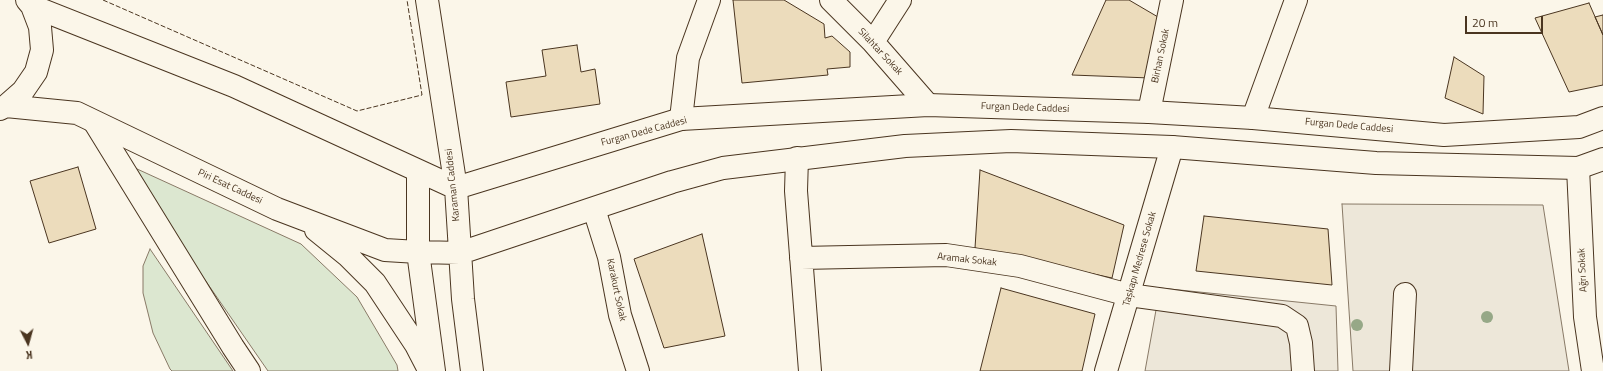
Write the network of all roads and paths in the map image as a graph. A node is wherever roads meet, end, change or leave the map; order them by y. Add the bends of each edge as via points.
1 (427, 0) edge
2 (709, 0) edge
3 (831, 0) edge
4 (900, 0) edge
5 (1172, 0) edge
6 (1296, 0) edge
7 (29, 3) edge
8 (873, 42) junction
9 (928, 105) junction
10 (3, 107) edge
11 (1149, 112) junction
12 (1253, 118) junction
13 (1603, 118) edge
14 (681, 120) junction
15 (95, 123) junction
16 (1172, 148) junction
17 (796, 158) junction
18 (1603, 158) edge
19 (1578, 168) junction
20 (418, 171) junction
21 (456, 188) junction
22 (594, 209) junction
23 (303, 219) junction
24 (418, 252) junction
25 (460, 253) junction
26 (801, 258) junction
27 (1405, 294) dead end
28 (1129, 295) junction
29 (249, 371) edge
30 (430, 371) edge
31 (434, 371) edge
32 (472, 371) edge
33 (638, 371) edge
34 (810, 371) edge
35 (1106, 371) edge
36 (1303, 371) edge
37 (1401, 371) edge
38 (1593, 371) edge

1 - 21 main road, Karaman Caddesi
2 - 14 main road via 688,58
3 - 8 main road, Silahtar Sokak
4 - 8 main road
5 - 11 main road, Birhan Sokak
6 - 12 main road
7 - 10 main road via 40,27 42,50 36,72 24,91
7 - 20 main road via 234,86
8 - 9 main road, Silahtar Sokak
9 - 11 main road, Furgan Dede Caddesi
9 - 14 main road, Furgan Dede Caddesi
10 - 15 main road, Piri Esat Caddesi via 77,113
11 - 12 main road, Furgan Dede Caddesi
12 - 13 main road, Furgan Dede Caddesi via 1444,135 1579,127
14 - 21 main road, Furgan Dede Caddesi
15 - 23 main road, Piri Esat Caddesi via 276,209
15 - 29 main road
16 - 17 main road via 1011,141 905,146
16 - 19 main road via 1376,163
16 - 28 main road, Taşkapı Medrese Sokak
17 - 22 main road via 724,168 672,182
17 - 26 main road
18 - 19 main road
19 - 38 main road, Ağrı Sokak via 1585,317
20 - 21 main road
20 - 24 main road
21 - 25 main road, Karaman Caddesi
22 - 25 main road
22 - 33 main road, Karakurt Sokak via 609,257 620,316
23 - 24 main road, Piri Esat Caddesi via 384,250
23 - 30 main road via 348,256 375,283
24 - 25 main road, Piri Esat Caddesi
24 - 31 main road
25 - 32 main road, Karaman Caddesi
26 - 28 main road, Aramak Sokak via 946,255 1020,266
26 - 34 main road
27 - 37 main road
28 - 35 main road, Taşkapı Medrese Sokak
28 - 36 main road, Aramak Sokak via 1282,316 1297,326

